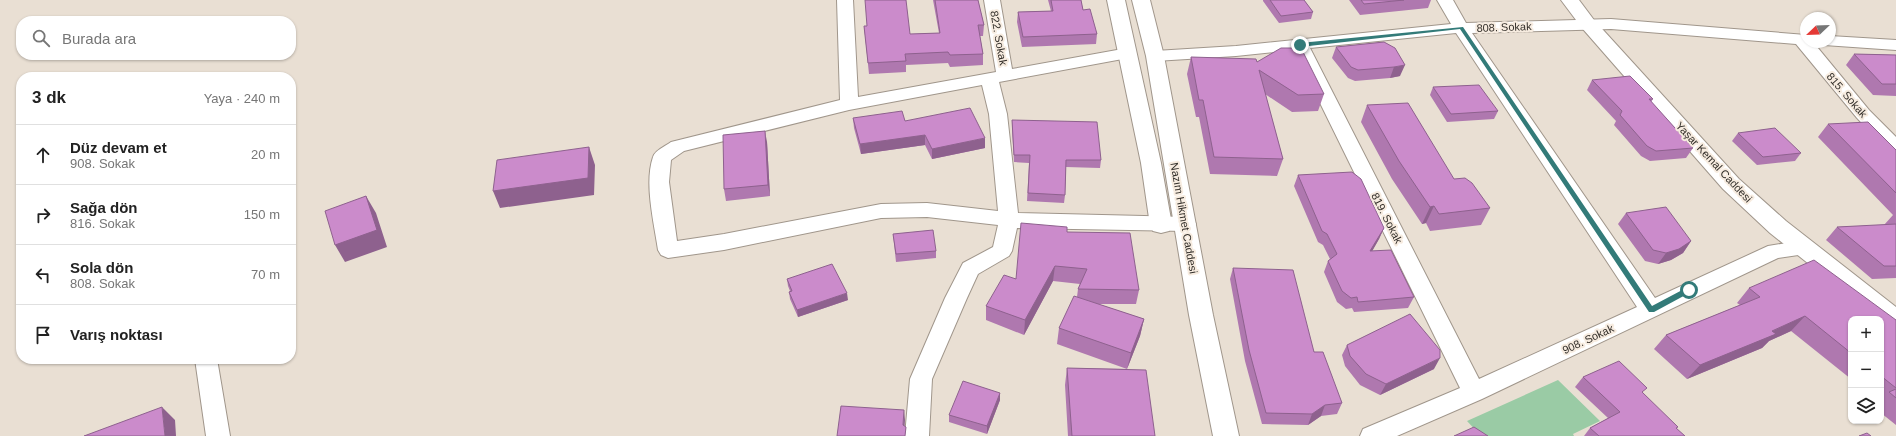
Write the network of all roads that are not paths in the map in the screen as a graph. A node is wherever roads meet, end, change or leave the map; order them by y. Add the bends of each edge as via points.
1 (845, 0) edge
2 (992, 0) edge
3 (1116, 0) edge
4 (1141, 0) edge
5 (1445, 0) edge
6 (1570, 0) edge
7 (1588, 24) junction
8 (1461, 28) junction
9 (1800, 40) edge
10 (1836, 42) edge
11 (1300, 45) junction
12 (1809, 48) edge
13 (1892, 48) edge
14 (1128, 53) junction
15 (1155, 56) junction
16 (997, 77) junction
17 (849, 104) junction
18 (1893, 142) edge
19 (1009, 219) junction
20 (1186, 224) junction
21 (1161, 225) junction
22 (1805, 248) junction
23 (1651, 310) junction
24 (1896, 320) edge
25 (207, 364) edge
26 (1474, 392) junction
27 (218, 436) edge
28 (917, 436) edge
29 (1226, 436) edge
30 (1372, 436) edge

1 - 17 street
2 - 16 street, 822. Sokak
3 - 14 street
4 - 15 street, Nazım Hikmet Caddesi
5 - 8 street
6 - 7 street, Yaşar Kemal Caddesi
7 - 8 street, 808. Sokak
7 - 9 street, 808. Sokak
7 - 22 street, Yaşar Kemal Caddesi via 1731,184
8 - 11 street, 808. Sokak
8 - 23 street
10 - 13 street
11 - 15 street, 808. Sokak
11 - 26 street, 819. Sokak
12 - 18 street, 815. Sokak via 1863,114
14 - 16 street
14 - 21 street
15 - 20 street, Nazım Hikmet Caddesi
16 - 17 street
16 - 19 street, 822. Sokak via 998,114
17 - 19 street via 678,146 662,157 659,182 668,250 724,242 881,211 926,210
19 - 21 street via 1030,222
19 - 28 street, 822. Sokak via 1002,251 970,269 920,379
20 - 21 street
20 - 29 street, Nazım Hikmet Caddesi via 1200,315
22 - 23 street, 908. Sokak via 1775,251
22 - 24 street, Yaşar Kemal Caddesi
23 - 26 street, 908. Sokak
25 - 27 street
26 - 30 street, 908. Sokak

